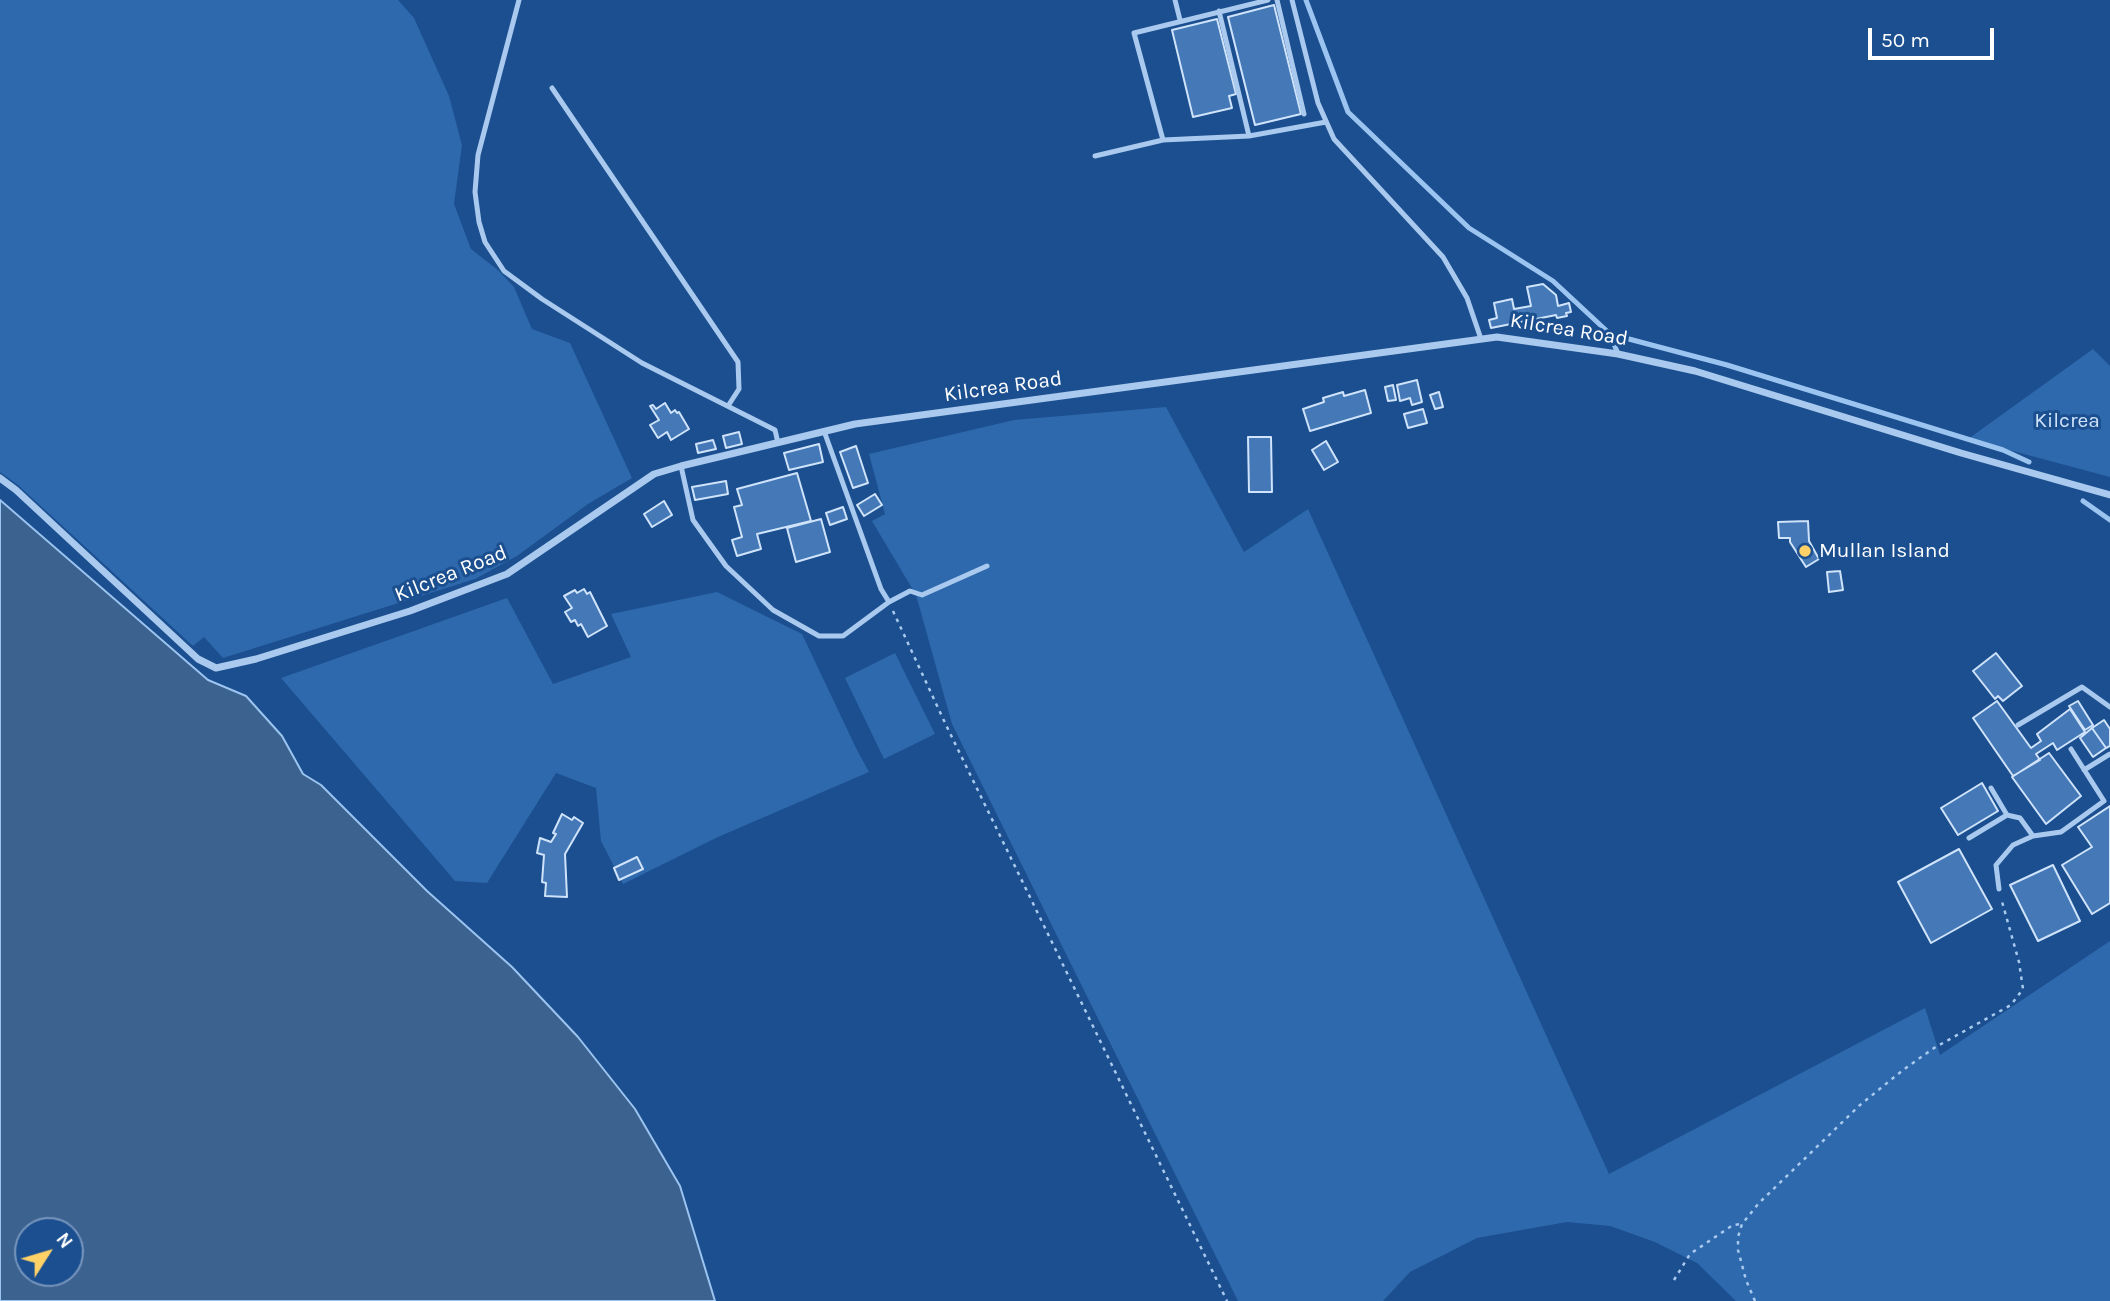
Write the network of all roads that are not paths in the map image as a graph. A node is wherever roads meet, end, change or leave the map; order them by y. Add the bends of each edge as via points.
1 (519, 0) edge
2 (1175, 0) edge
3 (1268, 0) edge
4 (1277, 0) edge
5 (1292, 0) edge
6 (1219, 11) junction
7 (1180, 20) junction
8 (552, 88) dead end
9 (1304, 114) dead end
10 (1326, 122) junction
11 (1249, 136) junction
12 (1163, 141) junction
13 (1094, 156) dead end
14 (1481, 339) junction
15 (728, 406) junction
16 (824, 431) junction
17 (778, 443) junction
18 (681, 466) junction
19 (0, 478) edge
20 (2110, 495) edge
21 (987, 566) dead end
22 (889, 602) junction
23 (2110, 707) edge
24 (2018, 725) dead end
25 (2071, 748) dead end
26 (2110, 754) edge
27 (2084, 770) junction
28 (1991, 788) dead end
29 (2007, 815) junction
30 (2033, 836) junction
31 (1969, 838) dead end
32 (1999, 888) road end

1 - 15 lane via 478,155 475,192 485,242 504,271 542,299 642,363
2 - 7 lane
3 - 6 lane
4 - 9 lane
5 - 10 lane
6 - 7 lane
6 - 11 lane
7 - 12 lane via 1135,33
8 - 15 lane via 738,362 738,390
10 - 11 lane
10 - 14 lane via 1334,139 1444,257 1467,298
11 - 12 lane
12 - 13 lane
14 - 16 street, Kilcrea Road
14 - 20 street, Kilcrea Road via 1497,337 1618,354 1695,371
15 - 17 lane via 775,429
16 - 17 street, Kilcrea Road
16 - 22 lane
17 - 18 street, Kilcrea Road
18 - 19 street, Kilcrea Road via 654,474 507,574 410,611 216,668 198,659
18 - 22 lane via 693,520 726,566 773,610 819,636 843,636
21 - 22 lane via 922,595 910,591
23 - 24 lane via 2082,687
25 - 27 lane
26 - 27 lane
27 - 30 lane via 2104,801 2062,832
28 - 29 lane
29 - 30 lane via 2020,818
29 - 31 lane
30 - 32 lane via 2014,845 1996,865

